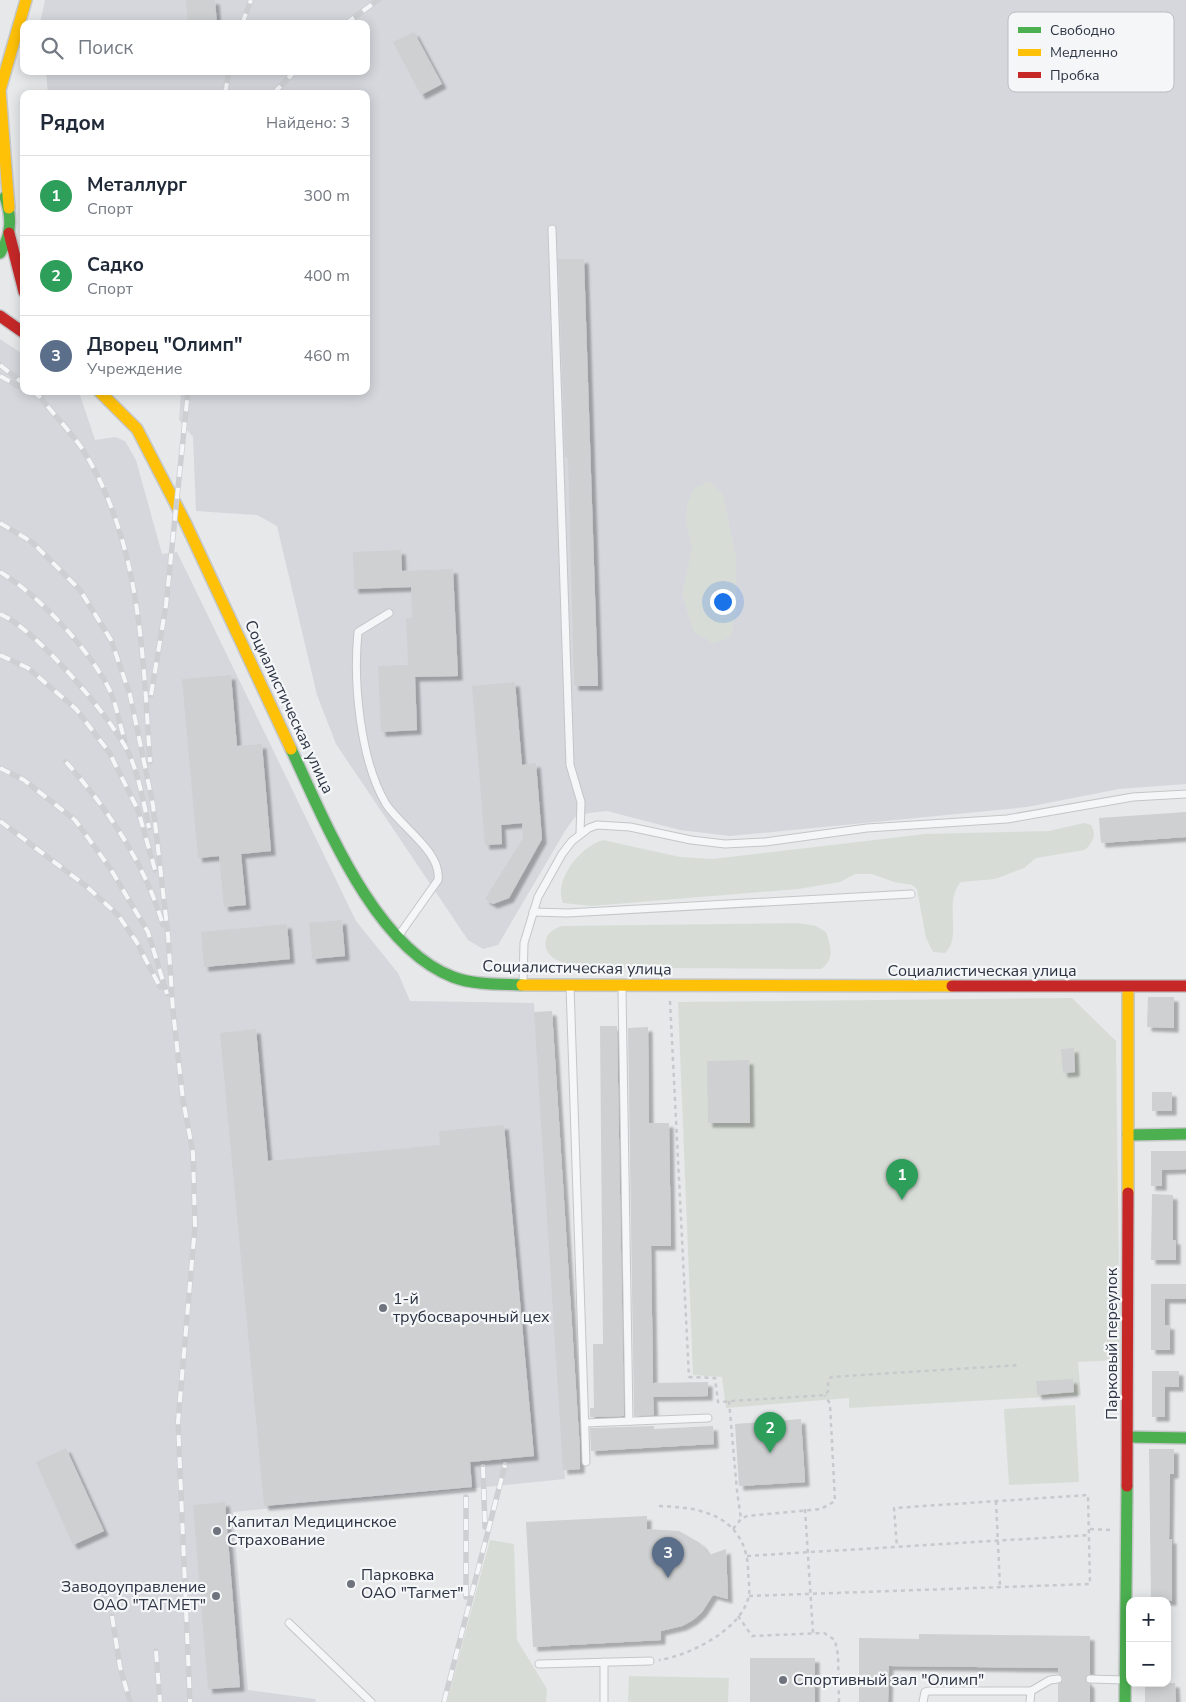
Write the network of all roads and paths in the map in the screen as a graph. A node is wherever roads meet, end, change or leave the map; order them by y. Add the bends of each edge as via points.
1 (26, 0) edge
2 (20, 20) edge
3 (20, 21) edge
4 (0, 90) edge
5 (0, 188) edge
6 (9, 208) junction
7 (552, 229) dead end
8 (9, 233) junction
9 (0, 253) edge
10 (20, 276) edge
11 (0, 316) edge
12 (20, 330) edge
13 (104, 395) edge
14 (388, 613) dead end
15 (1186, 794) edge
16 (580, 833) junction
17 (911, 894) dead end
18 (533, 912) junction
19 (397, 938) junction
20 (523, 985) junction
21 (570, 986) junction
22 (1186, 986) edge
23 (670, 987) junction
24 (1128, 987) junction
25 (622, 990) dead end
26 (1186, 1134) edge
27 (1128, 1135) junction
28 (1020, 1364) dead end
29 (825, 1395) junction
30 (729, 1401) junction
31 (708, 1418) dead end
32 (629, 1421) junction
33 (585, 1423) junction
34 (1128, 1438) junction
35 (1186, 1438) edge
36 (586, 1462) dead end
37 (996, 1501) junction
38 (659, 1506) dead end
39 (805, 1509) junction
40 (741, 1519) junction
41 (733, 1529) junction
42 (1090, 1529) junction
43 (1127, 1530) junction
44 (1090, 1536) junction
45 (998, 1541) junction
46 (897, 1546) junction
47 (808, 1552) junction
48 (748, 1556) junction
49 (1000, 1587) junction
50 (811, 1594) junction
51 (749, 1596) junction
52 (738, 1616) junction
53 (289, 1623) dead end
54 (813, 1633) junction
55 (650, 1661) joint
56 (604, 1662) junction
57 (539, 1664) dead end
58 (1058, 1679) dead end
59 (1090, 1679) dead end
60 (1125, 1680) junction
61 (1030, 1692) junction
62 (370, 1702) edge
63 (604, 1702) edge
64 (839, 1702) edge
65 (923, 1702) edge
66 (1030, 1702) edge
67 (1125, 1702) edge

1 - 2 street
3 - 4 street
4 - 6 street
5 - 6 street
6 - 8 street
7 - 16 lane via 570,766 581,802
8 - 9 street
8 - 10 street
11 - 12 street
13 - 19 street, Социалистическая улица via 138,429 186,524 337,848
14 - 19 lane via 358,632 356,651 362,731 386,804 430,852 440,870 438,880
15 - 16 lane via 1133,797 1007,819 867,828 733,844 690,840 606,824
16 - 18 lane via 562,854
17 - 18 lane via 567,913
18 - 20 lane via 524,943
19 - 20 street, Социалистическая улица via 427,962 455,978
20 - 21 street, Социалистическая улица
21 - 23 street, Социалистическая улица
21 - 33 lane
22 - 24 street, Социалистическая улица
23 - 24 street, Социалистическая улица
23 - 30 path via 689,1377 715,1378 718,1402
24 - 27 street, Парковый переулок
25 - 32 lane
26 - 27 street
27 - 34 street, Парковый переулок
28 - 29 path via 831,1377
29 - 30 path
29 - 39 path via 830,1404 835,1502 821,1508
30 - 40 path
31 - 32 lane
32 - 33 lane
33 - 36 lane
34 - 35 street
34 - 43 street, Парковый переулок
37 - 42 path via 1088,1495
37 - 45 path
37 - 46 path via 894,1508
38 - 41 path via 702,1511 723,1520
39 - 40 path
39 - 47 path
40 - 41 path
41 - 48 path
42 - 43 path
42 - 44 path
43 - 60 street, Парковый переулок
44 - 45 path
44 - 49 path via 1090,1584
45 - 46 path
45 - 49 path
46 - 47 path
47 - 48 path
47 - 50 path
48 - 51 path
49 - 50 path
50 - 51 path
50 - 54 path
51 - 52 path
52 - 54 path via 752,1636
52 - 55 path via 730,1626 704,1644 667,1659
53 - 62 lane
54 - 64 path via 824,1633 835,1640
55 - 56 lane
56 - 57 lane
56 - 63 lane
58 - 61 lane
59 - 60 lane
60 - 67 street, Парковый переулок
61 - 65 lane via 929,1690 925,1692
61 - 66 lane

